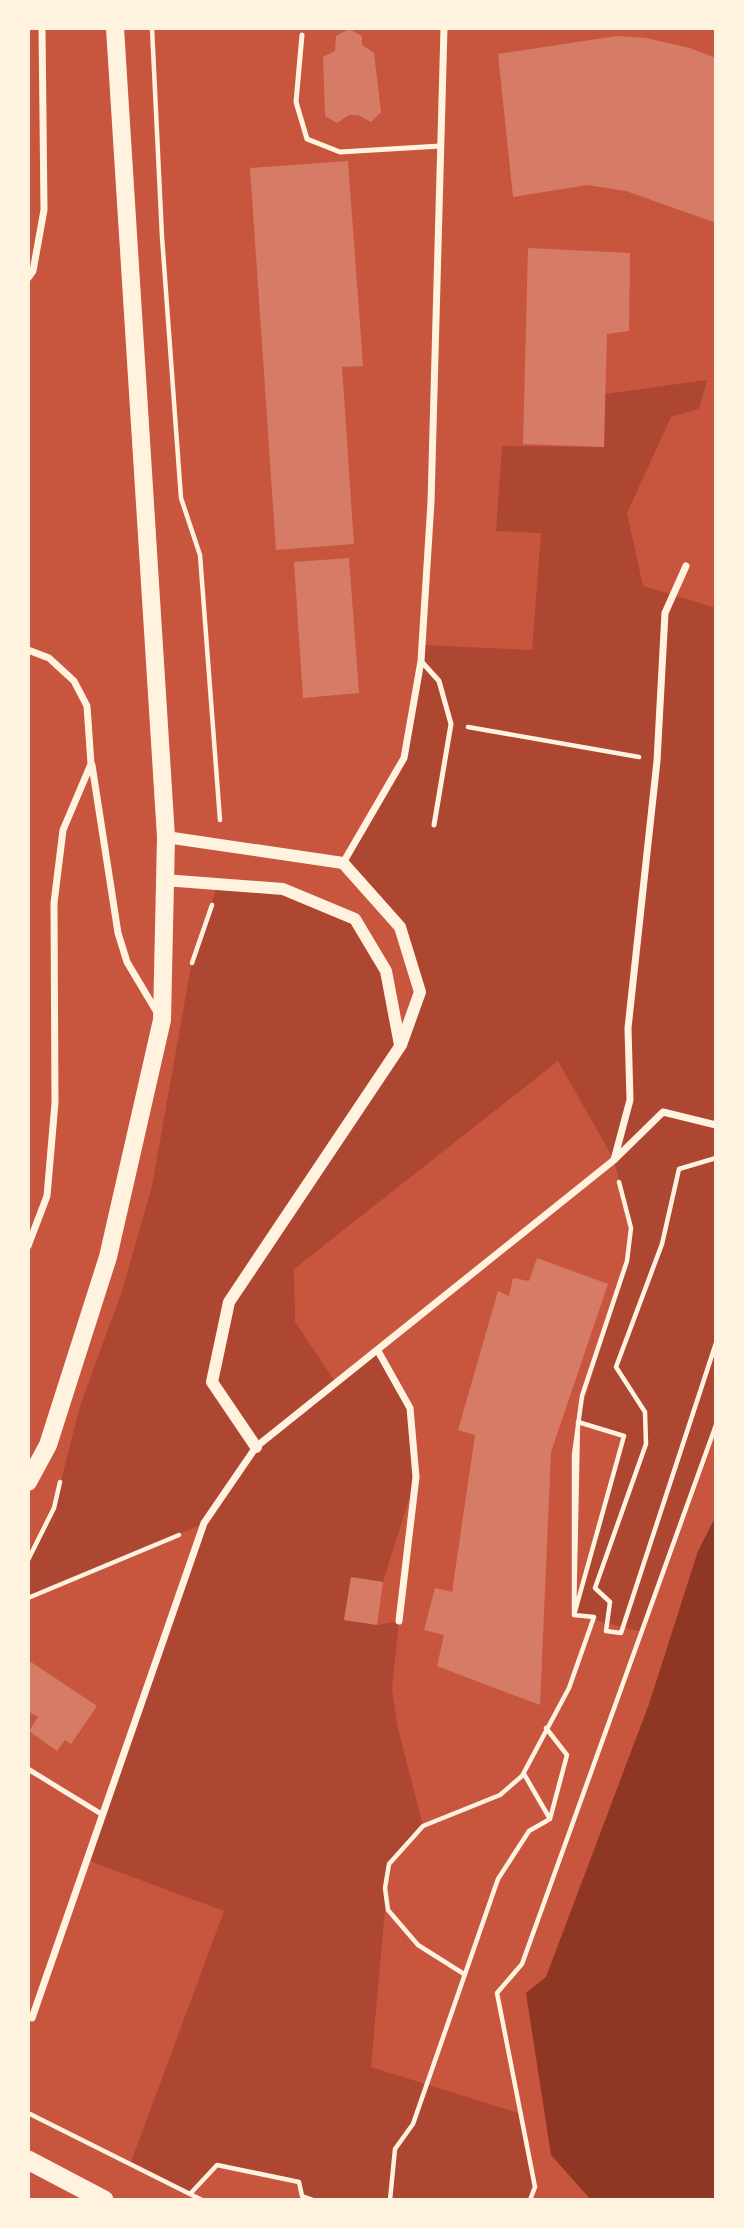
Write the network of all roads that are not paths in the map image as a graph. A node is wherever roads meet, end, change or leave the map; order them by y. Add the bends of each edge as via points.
1 (42, 28) edge
2 (115, 28) edge
3 (444, 28) edge
4 (302, 35) dead end
5 (440, 146) junction
6 (28, 278) edge
7 (686, 566) dead end
8 (28, 650) edge
9 (421, 661) junction
10 (91, 764) junction
11 (434, 825) dead end
12 (166, 837) junction
13 (343, 863) junction
14 (164, 880) junction
15 (162, 1020) junction
16 (401, 1045) junction
17 (716, 1125) edge
18 (614, 1160) junction
19 (28, 1247) edge
20 (378, 1351) junction
21 (256, 1447) junction
22 (28, 1482) edge
23 (399, 1621) dead end
24 (28, 1769) edge
25 (103, 1815) junction
26 (32, 2018) dead end
27 (28, 2160) edge
28 (104, 2200) edge

1 - 6 street via 44,210
2 - 12 main road
3 - 5 street
4 - 5 lane via 296,102 307,139 340,152
5 - 9 street via 431,502
7 - 18 street via 665,613 657,761 628,1028 631,1100
8 - 10 street via 49,658 74,681 87,706
9 - 11 lane via 439,681 451,724
9 - 13 street via 404,758
10 - 15 street via 118,933 127,962
10 - 19 street via 63,830 54,903 55,1103 47,1196
12 - 13 street
12 - 14 main road
13 - 16 street via 400,927 420,992
14 - 15 main road
14 - 16 street via 283,889 355,919 386,971
15 - 22 main road via 108,1257 48,1445
16 - 21 street via 229,1302 212,1381
17 - 18 street via 663,1112
18 - 20 street
20 - 21 street
20 - 23 street via 410,1408 416,1477
21 - 25 street via 204,1523
24 - 25 lane
25 - 26 street
27 - 28 highway

